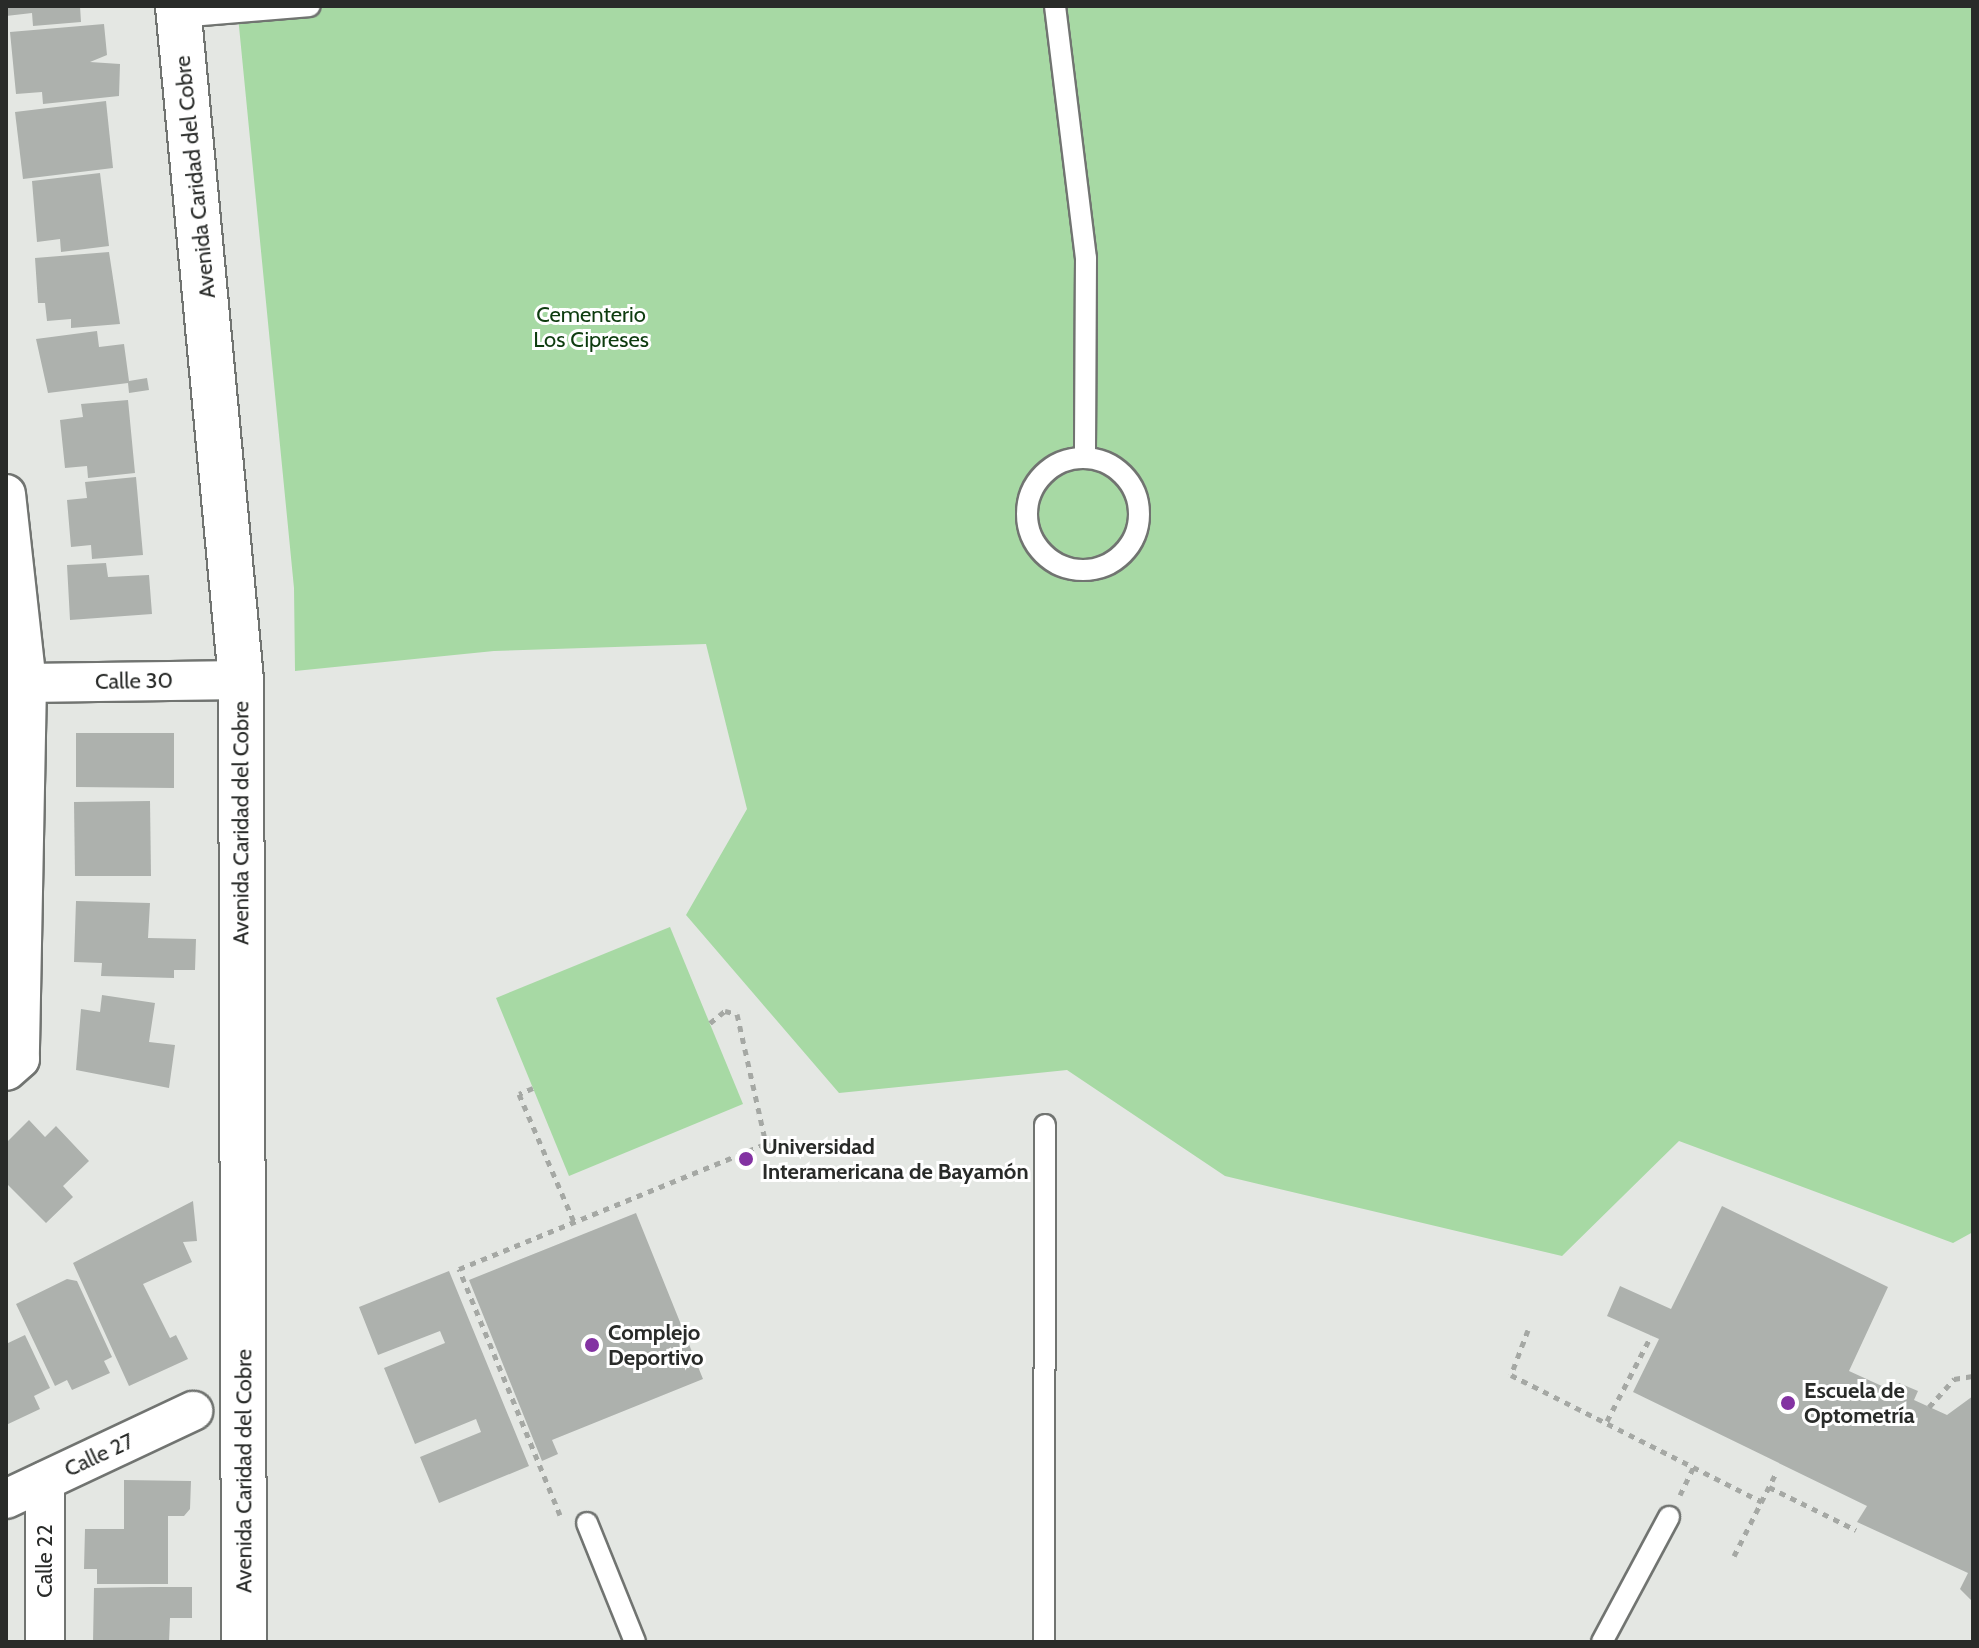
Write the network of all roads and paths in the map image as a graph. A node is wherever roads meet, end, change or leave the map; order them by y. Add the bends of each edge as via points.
1 (310, 6) edge
2 (1055, 6) edge
3 (179, 12) edge
4 (1085, 458) junction
5 (6, 494) edge
6 (241, 680) junction
7 (27, 683) junction
8 (710, 1023) dead end
9 (6, 1071) edge
10 (533, 1088) dead end
11 (1045, 1125) dead end
12 (766, 1144) junction
13 (789, 1151) dead end
14 (574, 1222) junction
15 (1528, 1330) dead end
16 (1651, 1336) dead end
17 (1973, 1376) edge
18 (1929, 1407) dead end
19 (193, 1411) dead end
20 (1607, 1421) junction
21 (1775, 1475) dead end
22 (45, 1481) junction
23 (1769, 1487) junction
24 (6, 1499) edge
25 (1762, 1502) junction
26 (1669, 1517) dead end
27 (587, 1523) dead end
28 (1856, 1530) dead end
29 (567, 1531) dead end
30 (1734, 1556) dead end
31 (45, 1642) edge
32 (244, 1642) edge
33 (635, 1642) edge
34 (1044, 1642) edge
35 (1602, 1642) edge

1 - 3 lane
2 - 4 lane via 1086,258
3 - 6 street, Avenida Caridad del Cobre
4 - 4 lane via 1049,469 1028,500 1031,538 1042,554 1076,571 1113,562 1135,535 1139,518 1130,483 1103,462
5 - 7 street
6 - 7 street, Calle 30
6 - 32 street, Avenida Caridad del Cobre
7 - 9 street via 20,1059
8 - 12 path via 725,1011 737,1014
10 - 14 path via 519,1094
11 - 34 lane
12 - 13 path
12 - 14 path
14 - 29 path via 459,1269
15 - 20 path via 1511,1375
16 - 20 path
17 - 18 path via 1954,1379
19 - 22 street, Calle 27
20 - 25 path
21 - 23 path
22 - 24 street, Calle 27
22 - 31 street, Calle 22
23 - 25 path
23 - 28 path
25 - 30 path
26 - 35 lane
27 - 33 lane

